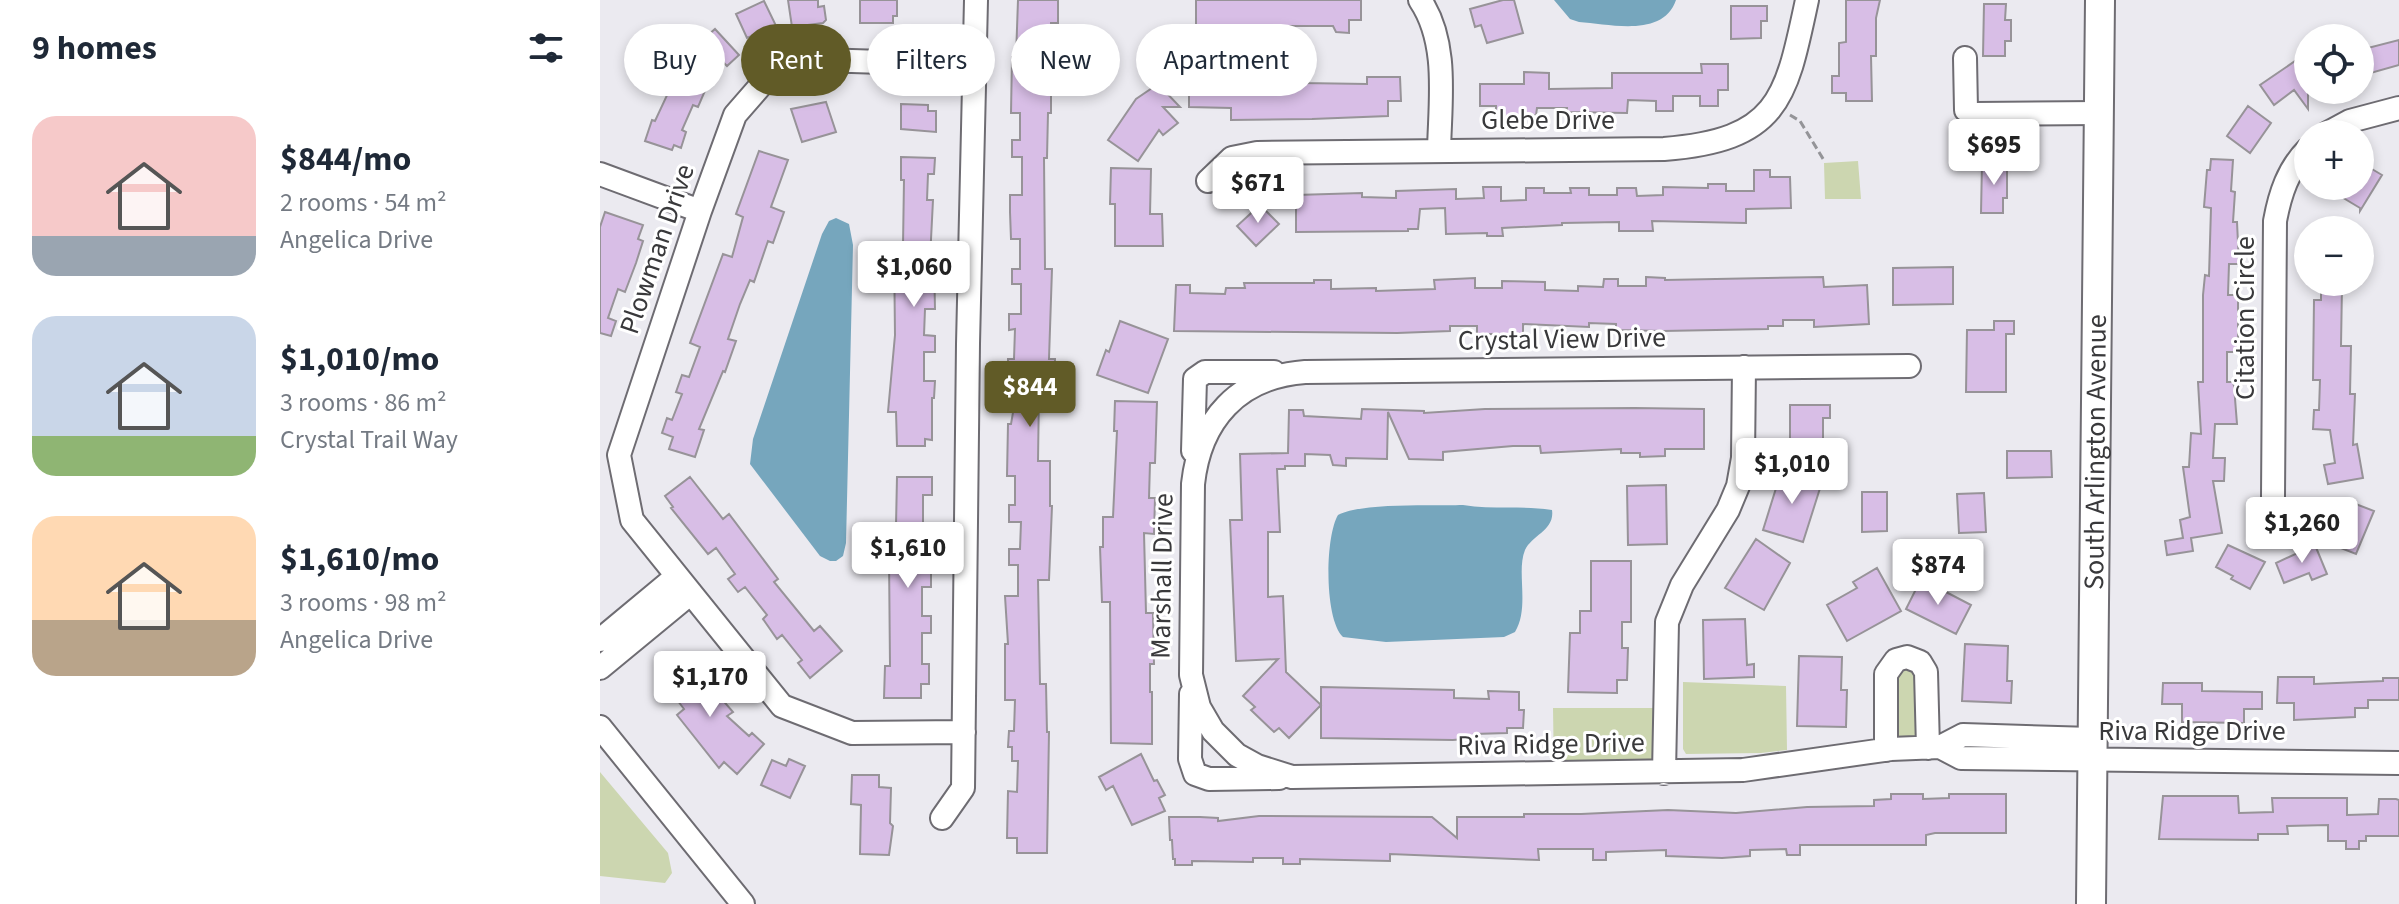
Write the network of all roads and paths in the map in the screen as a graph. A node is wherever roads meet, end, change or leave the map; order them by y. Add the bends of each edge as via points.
1 (976, 0) edge
2 (1420, 0) edge
3 (1807, 0) edge
4 (2100, 0) edge
5 (976, 24) edge
6 (1965, 58) dead end
7 (867, 61) edge
8 (974, 96) edge
9 (2399, 108) edge
10 (2099, 113) junction
11 (1789, 115) dead end
12 (2354, 120) edge
13 (1439, 151) junction
14 (1825, 162) dead end
15 (2294, 165) edge
16 (600, 174) edge
17 (1208, 181) dead end
18 (700, 211) junction
19 (1909, 366) dead end
20 (1744, 367) junction
21 (1305, 372) junction
22 (1225, 407) joint
23 (1193, 484) junction
24 (2273, 497) dead end
25 (684, 585) junction
26 (600, 640) edge
27 (600, 668) edge
28 (1191, 675) junction
29 (600, 727) edge
30 (964, 732) junction
31 (1623, 738) dead end
32 (1224, 744) joint
33 (1934, 748) junction
34 (1886, 750) junction
35 (2092, 750) junction
36 (1621, 756) dead end
37 (2399, 763) edge
38 (1664, 773) junction
39 (1292, 777) junction
40 (942, 818) dead end
41 (743, 904) edge
42 (2091, 904) edge

1 - 5 street
2 - 13 street via 1439,55
3 - 13 street, Glebe Drive via 1786,86 1774,107 1736,134 1713,143 1664,149
4 - 10 main road, South Arlington Avenue
6 - 10 street via 1966,110 1975,114
7 - 18 street, Plowman Drive via 821,60 762,84 735,115
8 - 30 street
9 - 12 street
10 - 35 main road, South Arlington Avenue
11 - 14 path via 1800,121
13 - 17 street, Glebe Drive via 1257,153 1232,158
15 - 24 street, Citation Circle via 2275,221
16 - 18 street
18 - 25 street, Plowman Drive via 619,455 632,520
19 - 20 street, Crystal View Drive
20 - 21 street, Crystal View Drive
20 - 38 street via 1738,486 1667,622
21 - 22 street, Crystal View Drive via 1263,381
21 - 23 street via 1205,372 1195,379
22 - 23 street, Marshall Drive via 1201,445
23 - 28 street, Marshall Drive
25 - 26 street
25 - 27 street
25 - 30 street, Plowman Drive via 782,706 852,733
28 - 32 street, Marshall Drive via 1199,707
28 - 39 street via 1190,759 1195,774 1209,779
29 - 41 street
30 - 40 street via 963,788
31 - 36 path
32 - 39 street, Riva Ridge Drive via 1246,761
33 - 34 street, Riva Ridge Drive
33 - 34 street via 1926,672 1920,662 1907,657 1896,660 1886,674
33 - 35 street, Riva Ridge Drive via 1963,735
34 - 38 street, Riva Ridge Drive via 1775,767
35 - 37 street, Riva Ridge Drive
35 - 42 main road, South Arlington Avenue
38 - 39 street, Riva Ridge Drive

